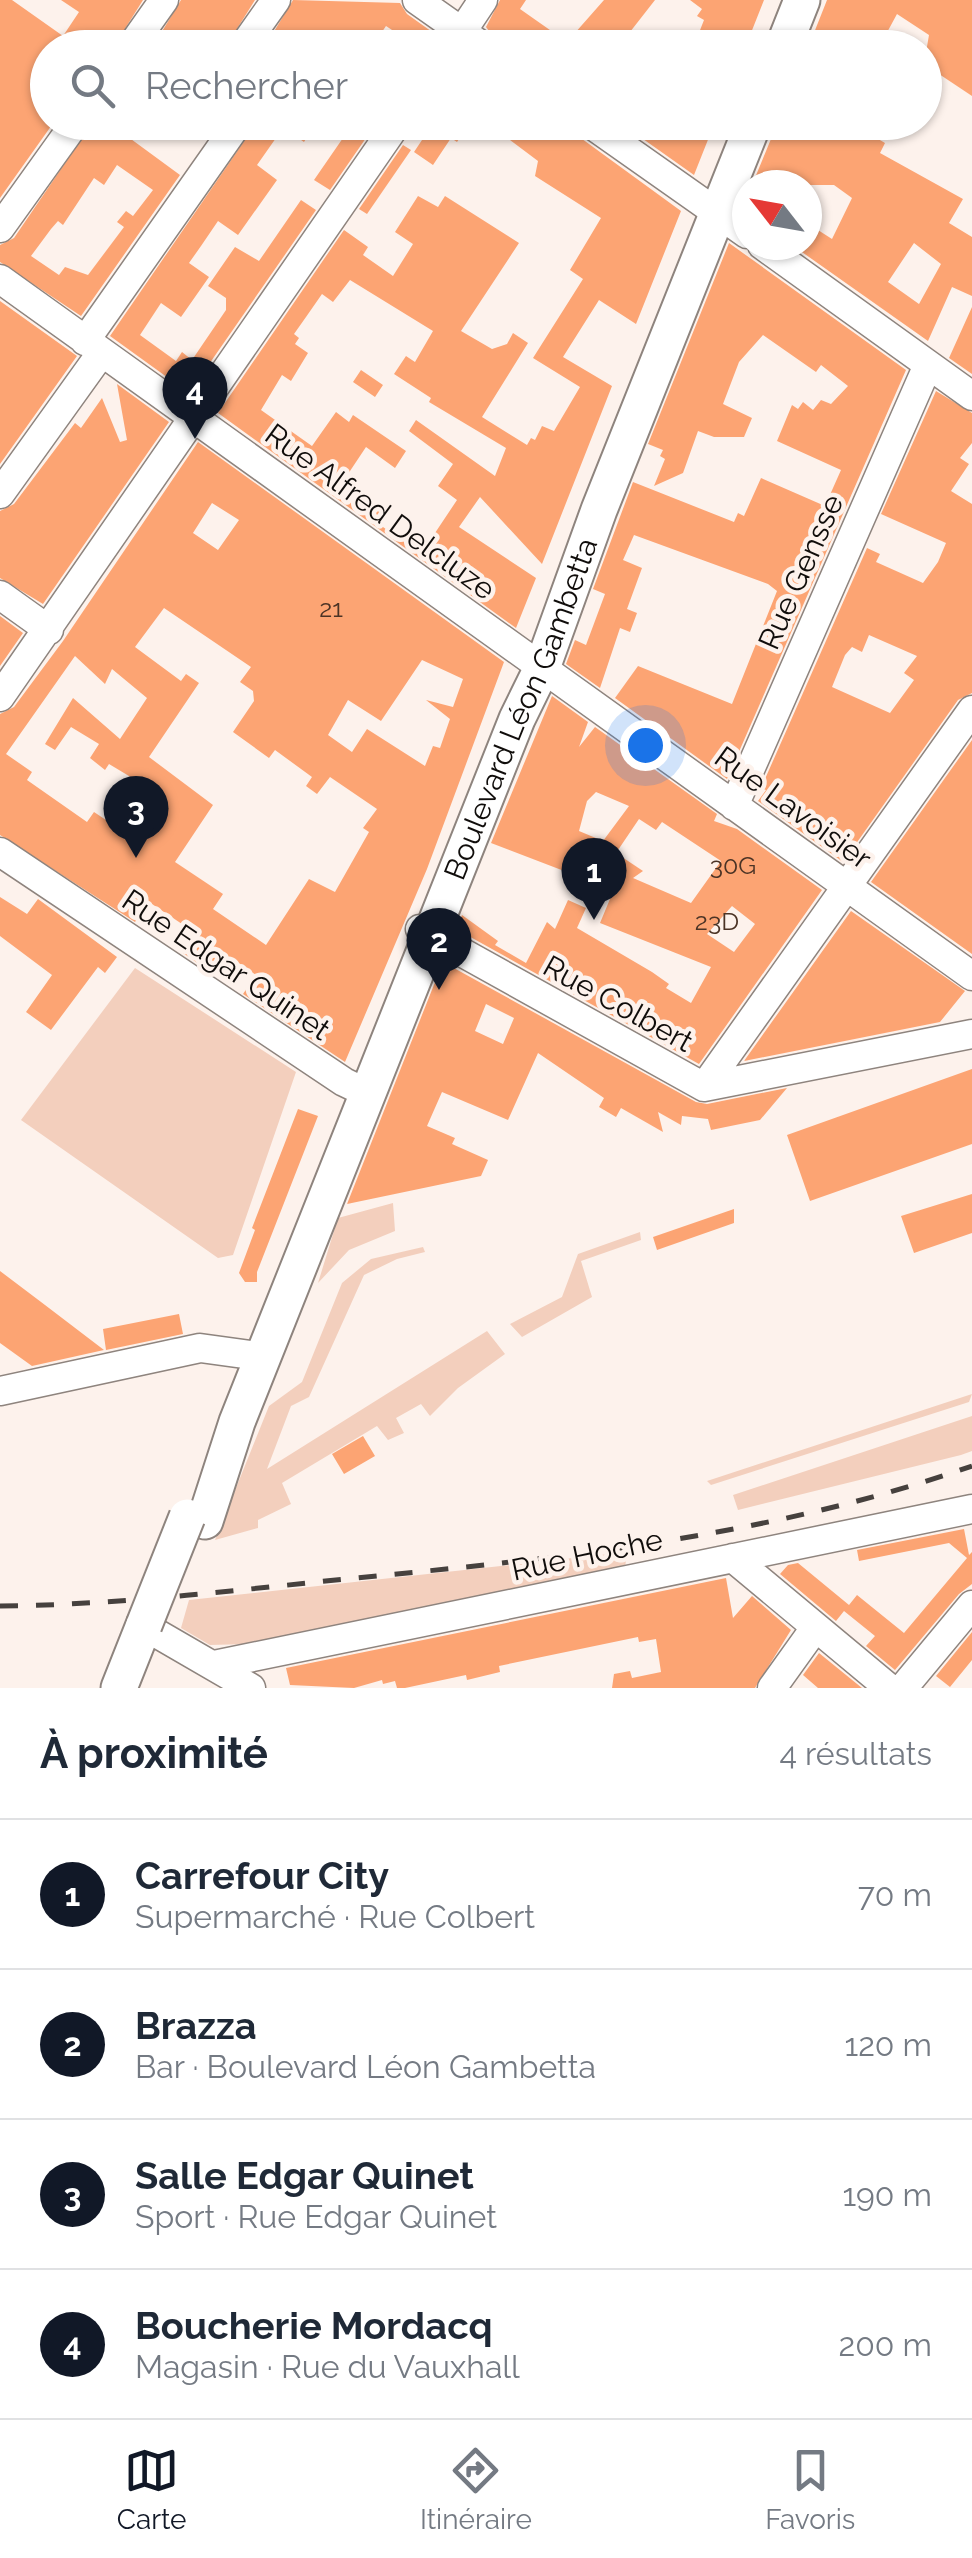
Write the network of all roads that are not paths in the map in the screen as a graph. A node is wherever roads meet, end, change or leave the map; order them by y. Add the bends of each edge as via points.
1 (164, 0) edge
2 (276, 0) edge
3 (417, 0) edge
4 (483, 0) edge
5 (788, 0) edge
6 (802, 0) edge
7 (143, 30) edge
8 (255, 30) edge
9 (452, 30) edge
10 (471, 30) edge
11 (777, 30) edge
12 (791, 30) edge
13 (63, 140) edge
14 (227, 140) edge
15 (386, 140) edge
16 (613, 140) edge
17 (737, 140) edge
18 (748, 140) edge
19 (724, 219) edge
20 (0, 228) edge
21 (783, 260) edge
22 (0, 279) edge
23 (93, 347) junction
24 (928, 364) junction
25 (972, 396) edge
26 (195, 419) junction
27 (0, 494) edge
28 (0, 595) edge
29 (49, 630) junction
30 (535, 663) junction
31 (0, 698) edge
32 (972, 710) edge
33 (734, 806) junction
34 (0, 852) edge
35 (847, 886) junction
36 (425, 932) junction
37 (972, 976) edge
38 (972, 1034) edge
39 (704, 1087) junction
40 (363, 1091) junction
41 (251, 1355) junction
42 (0, 1391) edge
43 (972, 1508) edge
44 (196, 1519) junction
45 (733, 1558) junction
46 (972, 1604) edge
47 (152, 1628) junction
48 (816, 1628) junction
49 (214, 1665) junction
50 (119, 1688) edge
51 (139, 1688) edge
52 (250, 1688) edge
53 (772, 1688) edge
54 (889, 1688) edge
55 (903, 1688) edge

1 - 7 street
2 - 8 street
3 - 9 street
4 - 10 street
5 - 11 main road
6 - 12 main road
13 - 20 street
14 - 23 street
15 - 26 street
16 - 19 street
17 - 19 main road, Boulevard Léon Gambetta
18 - 19 main road, Boulevard Léon Gambetta
19 - 30 main road, Boulevard Léon Gambetta
21 - 24 street
22 - 23 street, Rue Alfred Delcluze
23 - 26 street, Rue Alfred Delcluze
23 - 27 street
24 - 25 street
24 - 33 street, Rue Gensse
26 - 29 street
26 - 30 street, Rue Alfred Delcluze
28 - 29 street
29 - 31 street
30 - 33 street, Rue Lavoisier
30 - 36 main road, Boulevard Léon Gambetta
32 - 35 street
33 - 35 street, Rue Lavoisier
34 - 40 street, Rue Edgar Quinet
35 - 37 street, Rue Lavoisier
35 - 39 street
36 - 39 street, Rue Colbert
36 - 40 main road, Boulevard Léon Gambetta
38 - 39 street, Rue Colbert
40 - 41 main road, Boulevard Léon Gambetta
40 - 44 main road, Boulevard Léon Gambetta
41 - 42 street via 200,1348
41 - 44 main road, Boulevard Léon Gambetta
43 - 45 street, Rue Hoche
44 - 47 main road, bridge
45 - 48 street
45 - 49 street, Rue Hoche
46 - 55 street
47 - 49 street
47 - 50 main road
47 - 51 main road
48 - 53 street
48 - 54 street
49 - 52 street

